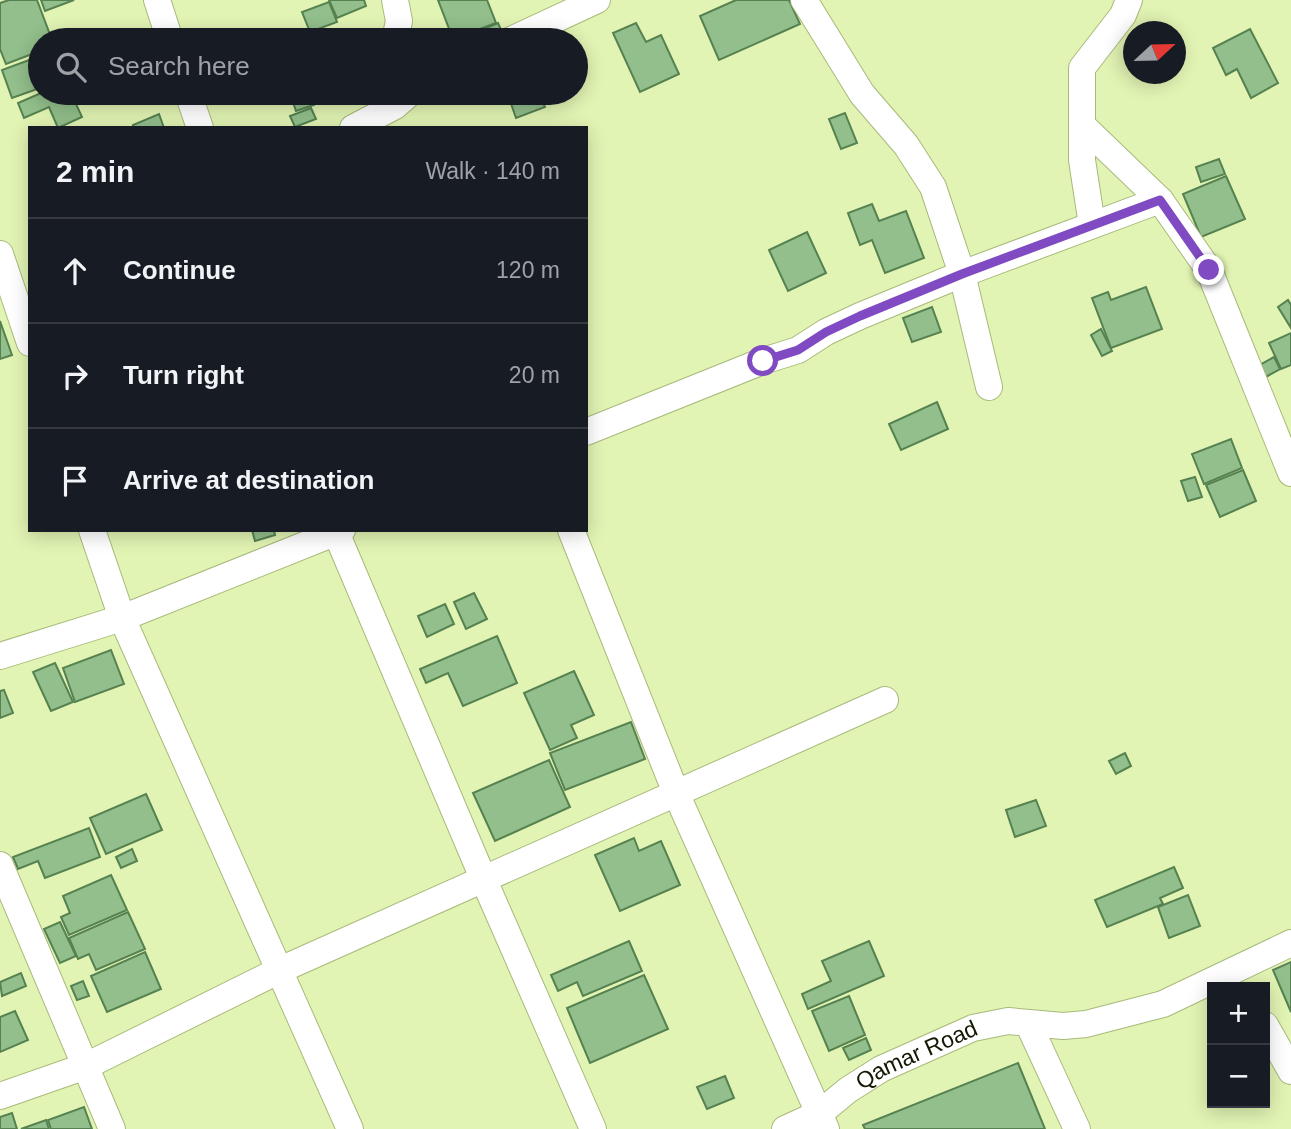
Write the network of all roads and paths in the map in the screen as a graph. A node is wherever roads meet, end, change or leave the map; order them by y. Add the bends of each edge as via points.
1 (157, 0) edge
2 (395, 0) edge
3 (597, 0) edge
4 (804, 0) edge
5 (1129, 0) edge
6 (166, 28) edge
7 (398, 28) edge
8 (537, 28) edge
9 (192, 105) edge
10 (401, 105) edge
11 (1082, 125) junction
12 (199, 126) edge
13 (357, 126) edge
14 (1160, 200) junction
15 (1091, 225) junction
16 (9, 268) edge
17 (962, 274) junction
18 (28, 336) edge
19 (989, 387) dead end
20 (588, 431) edge
21 (1291, 473) edge
22 (93, 532) edge
23 (336, 532) edge
24 (338, 532) edge
25 (572, 532) edge
26 (122, 618) junction
27 (0, 656) edge
28 (885, 700) dead end
29 (676, 793) junction
30 (0, 866) edge
31 (482, 878) junction
32 (1291, 943) edge
33 (280, 970) junction
34 (1239, 979) edge
35 (1028, 1023) junction
36 (1270, 1034) edge
37 (86, 1066) junction
38 (1291, 1070) edge
39 (0, 1096) edge
40 (823, 1121) edge
41 (112, 1129) edge
42 (351, 1129) edge
43 (593, 1129) edge
44 (785, 1129) edge
45 (1077, 1129) edge

1 - 6 street
2 - 7 street
3 - 8 street
4 - 17 street via 862,94 906,145 933,187
5 - 11 street via 1123,15 1082,68
9 - 12 street
10 - 13 street
11 - 14 street
11 - 15 street
14 - 15 street
14 - 21 street via 1209,270
15 - 17 street
16 - 18 street
17 - 19 street
17 - 20 street via 860,316 798,350
22 - 26 street
23 - 26 street
24 - 31 street
25 - 29 street
26 - 27 street
26 - 33 street
28 - 29 street
29 - 31 street
29 - 40 street
30 - 37 street
31 - 33 street
31 - 43 street
32 - 34 street, Qamar Road
33 - 37 street
33 - 42 street
34 - 35 street, Qamar Road via 1086,1024
35 - 40 street, Qamar Road via 1008,1021 973,1028 881,1069 848,1090
35 - 45 street
36 - 38 street
37 - 39 street
37 - 41 street
40 - 44 street, Qamar Road

